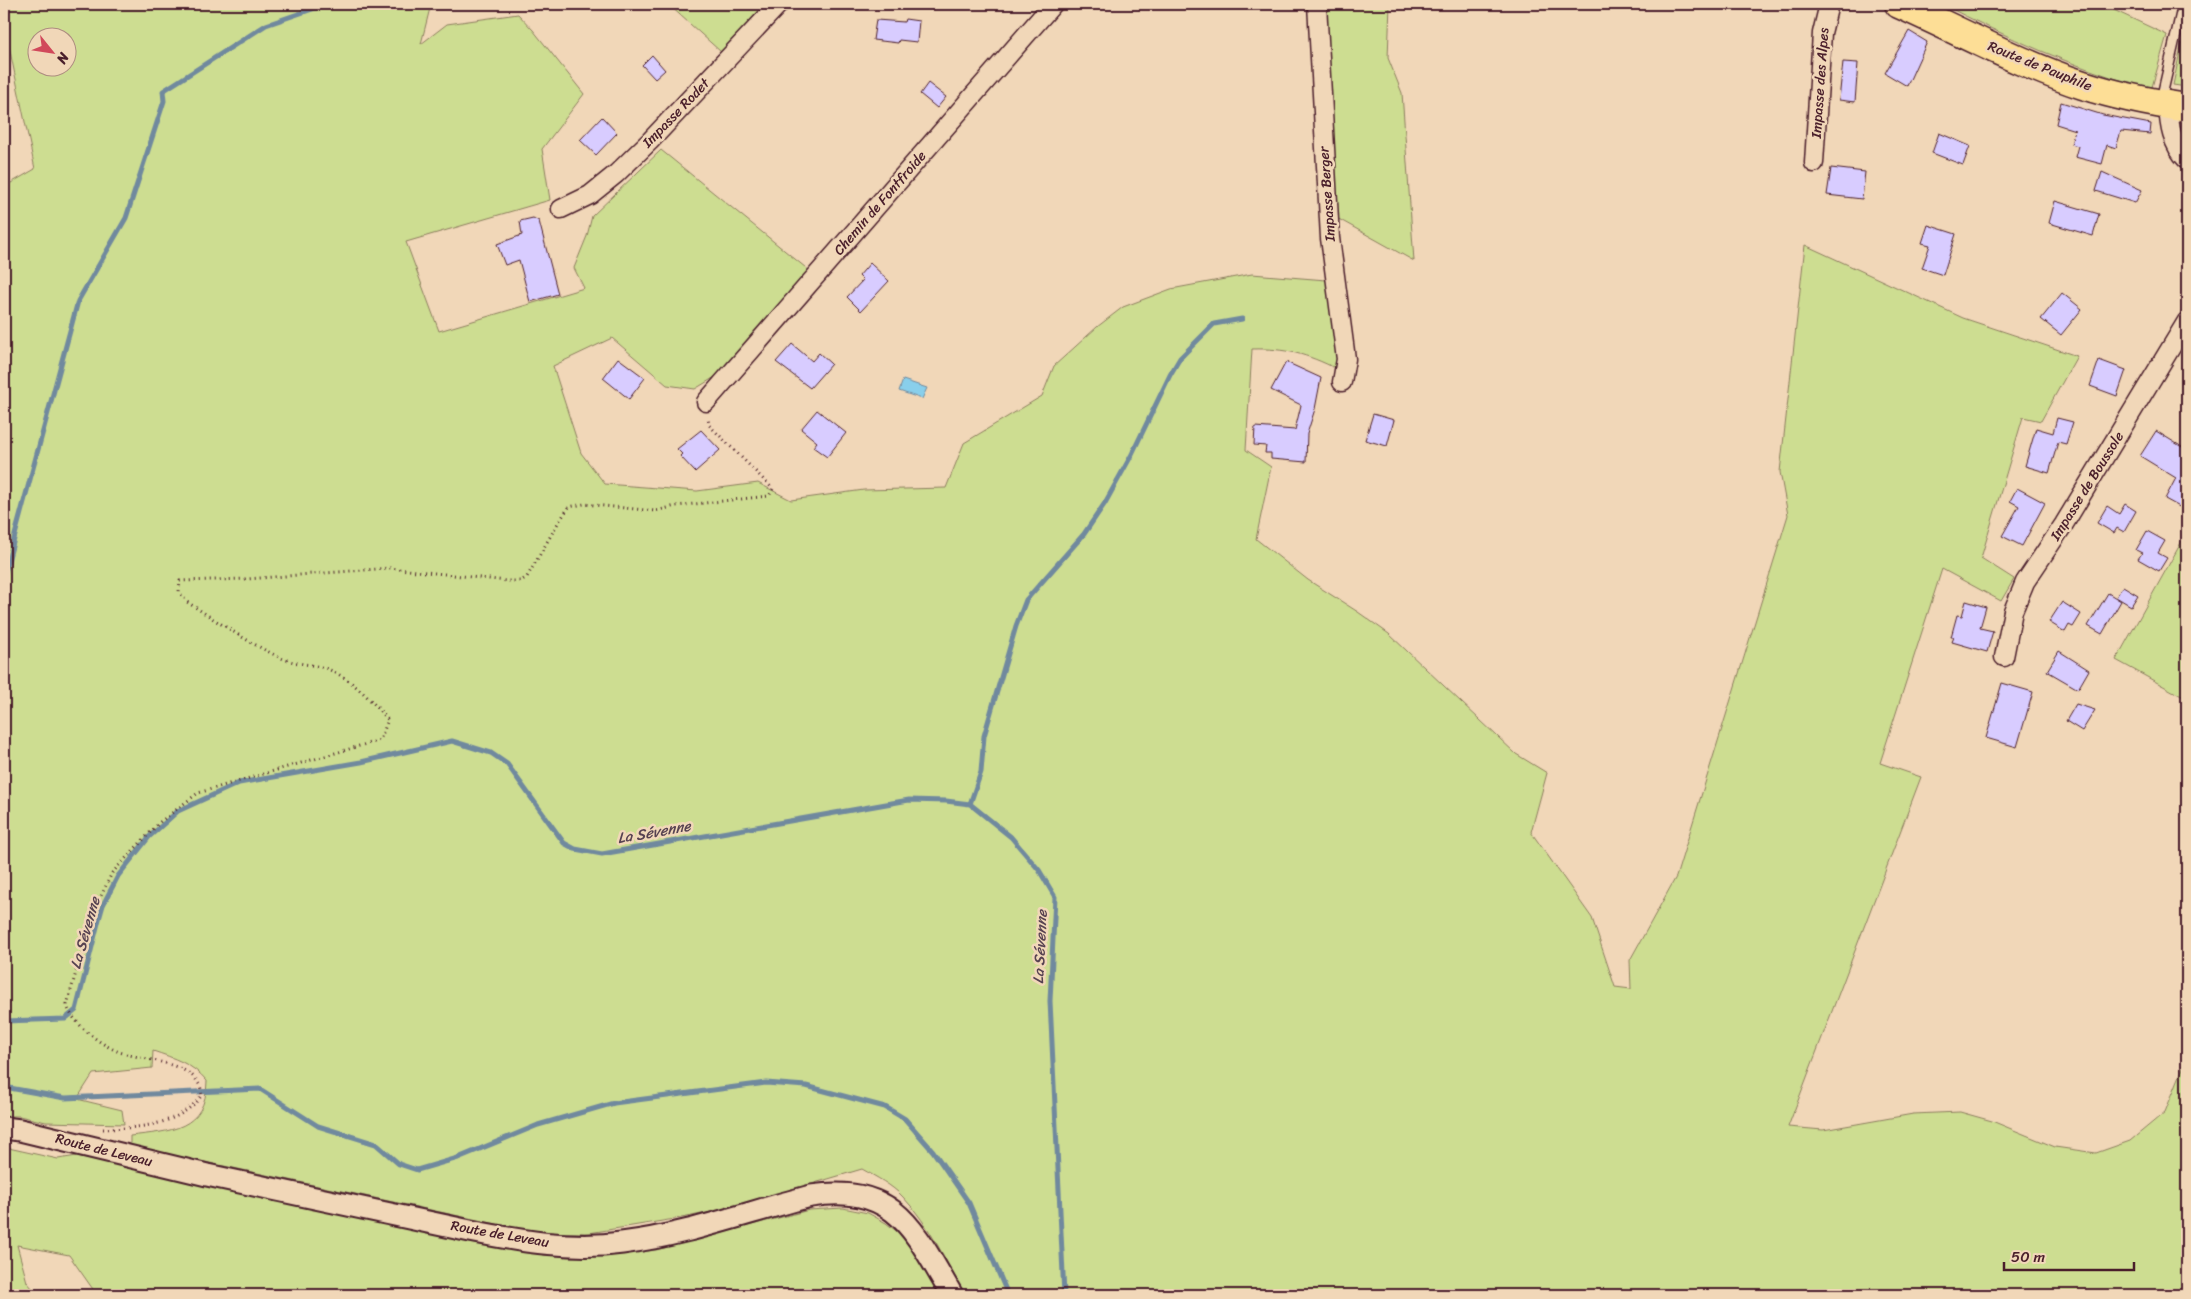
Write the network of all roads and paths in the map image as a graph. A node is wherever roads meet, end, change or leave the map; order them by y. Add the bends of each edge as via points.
1 (779, 4) edge
2 (1053, 4) edge
3 (1317, 4) edge
4 (1828, 4) edge
5 (1899, 4) edge
6 (2183, 4) edge
7 (2178, 107) edge
8 (2187, 160) edge
9 (1814, 163) dead end
10 (561, 209) dead end
11 (2187, 321) edge
12 (1342, 382) dead end
13 (706, 402) joint
14 (2004, 657) dead end
15 (4, 1128) edge
16 (99, 1129) dead end
17 (952, 1295) edge

1 - 10 street, Impasse Rodet via 616,174 590,195
2 - 13 street, Chemin de Fontfroide
3 - 12 street, Impasse Berger via 1330,238 1346,359
4 - 9 street, Impasse des Alpes via 1822,33
5 - 7 main road, Route de Pauphile via 2048,72 2109,92
6 - 7 lane via 2164,91
7 - 8 street via 2170,129
11 - 14 street, Impasse de Boussole via 2064,524 2025,582 2013,611
13 - 16 path via 709,425 773,489 769,496 655,511 584,504 570,507 527,577 521,581 390,568 180,581 178,592 187,602 278,656 295,664 334,672 371,699 388,720 380,740 198,792 160,822 112,873 91,917 67,1005 68,1012 86,1032 118,1051 180,1068 200,1084 202,1095 193,1106 162,1123
15 - 17 street, Route de Leveau via 470,1231 550,1244 621,1244 668,1235 811,1196 849,1194 872,1199 904,1219

